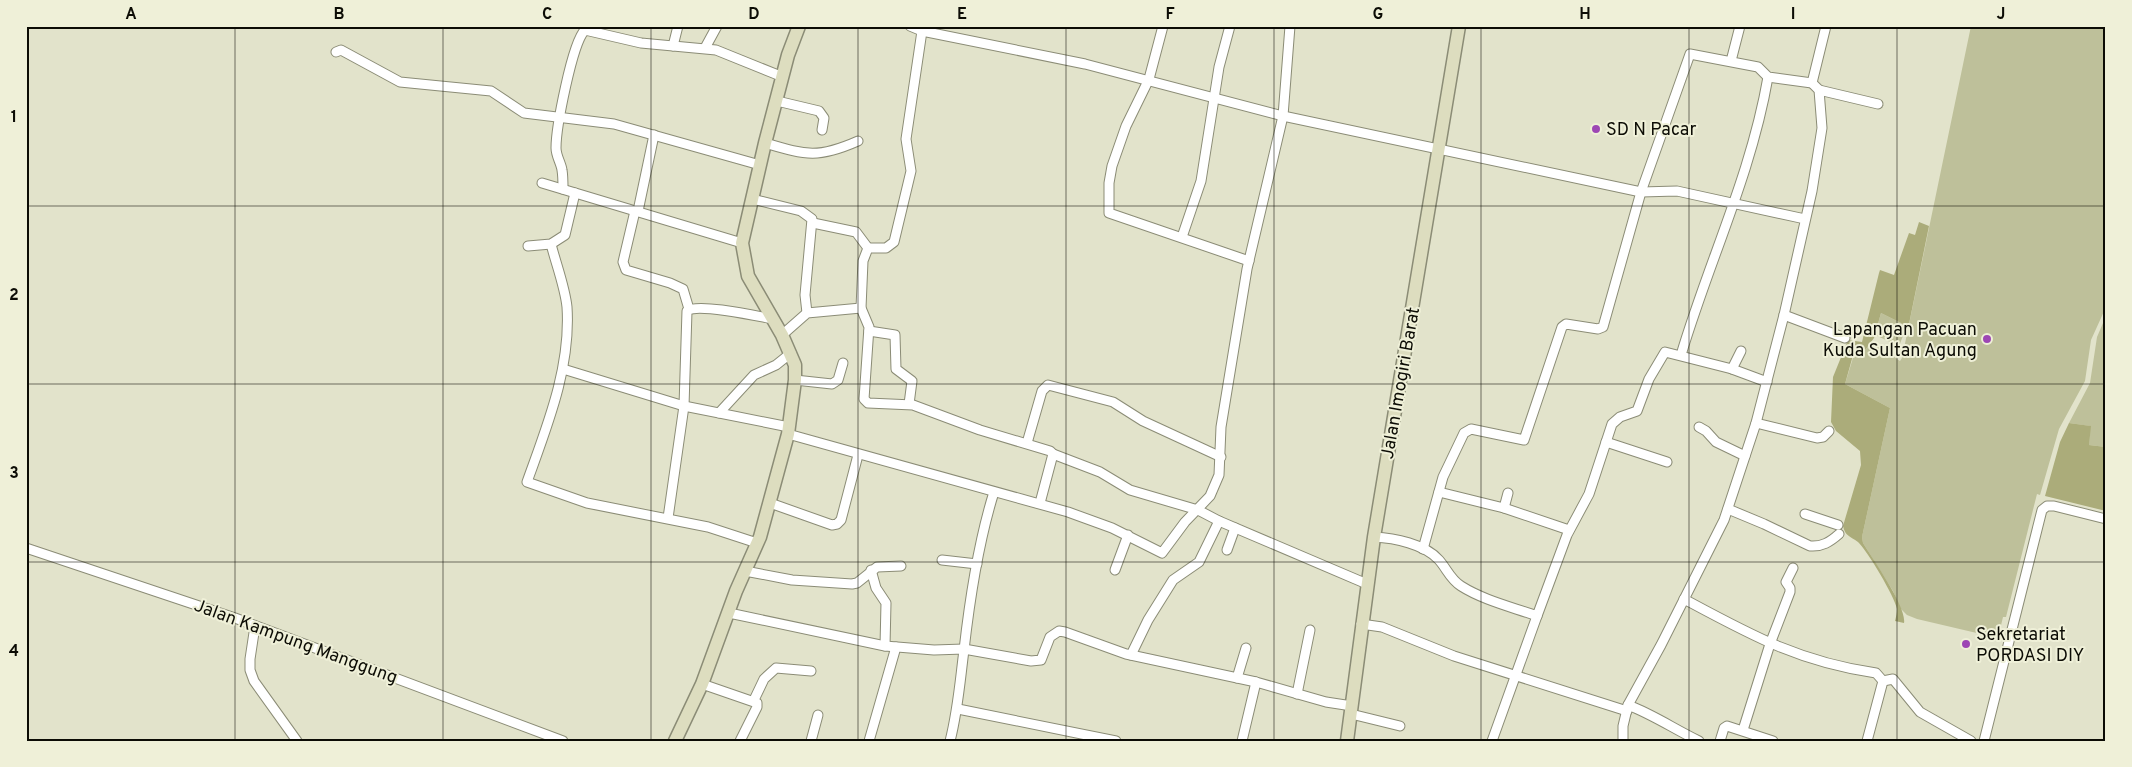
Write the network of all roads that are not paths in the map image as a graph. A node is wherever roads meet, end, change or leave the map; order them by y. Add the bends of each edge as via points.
1 (678, 26) edge
2 (716, 26) edge
3 (799, 26) edge
4 (910, 26) edge
5 (1163, 26) edge
6 (1230, 26) edge
7 (1290, 26) edge
8 (1459, 26) edge
9 (1740, 26) edge
10 (1826, 26) edge
11 (593, 28) edge
12 (922, 31) junction
13 (673, 46) junction
14 (705, 48) junction
15 (336, 52) dead end
16 (1731, 61) junction
17 (783, 77) junction
18 (1768, 77) junction
19 (1149, 79) junction
20 (1812, 83) junction
21 (1819, 90) junction
22 (1214, 97) junction
23 (777, 101) junction
24 (1878, 104) dead end
25 (1284, 116) junction
26 (560, 119) junction
27 (822, 130) dead end
28 (654, 135) junction
29 (858, 141) dead end
30 (765, 143) junction
31 (1441, 149) junction
32 (760, 165) junction
33 (542, 183) dead end
34 (564, 190) junction
35 (1641, 192) junction
36 (574, 193) junction
37 (752, 199) junction
38 (1733, 205) junction
39 (636, 211) junction
40 (1805, 219) junction
41 (813, 223) junction
42 (1182, 237) junction
43 (742, 243) junction
44 (552, 244) junction
45 (528, 246) dead end
46 (868, 248) junction
47 (1249, 261) junction
48 (861, 308) junction
49 (689, 309) junction
50 (807, 313) junction
51 (1784, 315) junction
52 (772, 319) junction
53 (869, 331) junction
54 (782, 335) junction
55 (1845, 338) dead end
56 (1741, 351) dead end
57 (791, 353) junction
58 (1681, 355) junction
59 (843, 363) dead end
60 (564, 368) junction
61 (1732, 369) junction
62 (795, 380) junction
63 (1767, 382) junction
64 (909, 404) junction
65 (684, 406) junction
66 (719, 413) junction
67 (1756, 423) junction
68 (1699, 427) dead end
69 (788, 430) junction
70 (1829, 431) dead end
71 (1606, 442) junction
72 (1027, 444) junction
73 (1053, 454) junction
74 (858, 455) junction
75 (1745, 456) junction
76 (1221, 457) junction
77 (1667, 462) dead end
78 (994, 492) junction
79 (1439, 492) junction
80 (1508, 493) dead end
81 (770, 503) junction
82 (1040, 503) junction
83 (1504, 508) junction
84 (1198, 510) junction
85 (1728, 510) junction
86 (1805, 514) dead end
87 (668, 518) junction
88 (2106, 519) edge
89 (1219, 521) junction
90 (1235, 528) junction
91 (1569, 530) junction
92 (1128, 535) junction
93 (1377, 537) junction
94 (757, 543) junction
95 (26, 548) edge
96 (1423, 549) junction
97 (1227, 550) dead end
98 (942, 560) dead end
99 (977, 564) junction
100 (901, 566) dead end
101 (1793, 568) dead end
102 (871, 570) junction
103 (1116, 570) dead end
104 (745, 571) junction
105 (1367, 584) junction
106 (1684, 600) junction
107 (729, 613) junction
108 (1537, 616) junction
109 (1365, 624) junction
110 (255, 626) junction
111 (1310, 630) dead end
112 (1770, 644) junction
113 (885, 646) junction
114 (896, 647) junction
115 (1246, 648) dead end
116 (964, 649) junction
117 (1131, 655) junction
118 (811, 671) dead end
119 (1516, 675) junction
120 (1237, 678) junction
121 (1883, 681) junction
122 (1256, 682) junction
123 (702, 684) junction
124 (1297, 694) junction
125 (754, 700) junction
126 (1628, 708) junction
127 (958, 709) junction
128 (1351, 710) junction
129 (818, 715) dead end
130 (1400, 726) dead end
131 (1743, 730) junction
132 (1984, 740) edge
133 (297, 741) edge
134 (564, 741) edge
135 (676, 741) edge
136 (740, 741) edge
137 (811, 741) edge
138 (869, 741) edge
139 (950, 741) edge
140 (1116, 741) edge
141 (1242, 741) edge
142 (1347, 741) edge
143 (1492, 741) edge
144 (1623, 741) edge
145 (1699, 741) edge
146 (1720, 741) edge
147 (1773, 741) edge
148 (1868, 741) edge
149 (1971, 741) edge

1 - 13 street
2 - 14 street
3 - 17 street
4 - 12 street
5 - 19 street
6 - 22 street
7 - 25 street
8 - 31 street, Jalan Imogiri Barat
9 - 16 street
10 - 20 street
11 - 13 street via 632,41
11 - 26 street via 584,30 579,38 566,81
12 - 19 street
12 - 46 street via 906,139 911,171 901,213 892,245
13 - 14 street
14 - 17 street
15 - 26 street via 341,50 400,82 491,91 520,112
16 - 18 street via 1758,67
16 - 35 street via 1690,54
17 - 23 street
18 - 20 street
18 - 38 street via 1756,140
19 - 22 street
19 - 42 street via 1126,126 1112,166 1108,212 1112,216
20 - 21 street
21 - 24 street
21 - 40 street via 1822,128
22 - 25 street
22 - 42 street via 1201,181
23 - 27 street via 819,111 824,118
23 - 30 street
25 - 31 street
25 - 47 street
26 - 28 street via 614,124
26 - 34 street via 556,149
28 - 32 street
28 - 39 street
29 - 30 street via 838,150 814,155
30 - 32 street
31 - 35 street
31 - 93 street, Jalan Imogiri Barat
32 - 37 street
33 - 34 street
34 - 36 street
35 - 38 street via 1677,192
35 - 79 street via 1603,327 1563,325 1524,440 1467,430 1447,466
36 - 39 street
36 - 44 street via 564,235
37 - 41 street via 801,211 810,216
37 - 43 street
38 - 40 street
38 - 58 street
39 - 43 street
39 - 49 street via 623,262 626,270 670,282 683,289
40 - 51 street
41 - 46 street via 856,232
41 - 50 street via 805,295
42 - 47 street
43 - 52 street via 748,276
44 - 45 street
44 - 60 street via 567,307
46 - 48 street via 863,261
47 - 76 street via 1223,418
48 - 50 street
48 - 53 street
49 - 52 street
49 - 65 street via 686,316
50 - 54 street
51 - 55 street
51 - 63 street
52 - 54 street
53 - 64 street via 895,335 896,368 912,381
53 - 64 street via 864,400
54 - 57 street
56 - 61 street
57 - 62 street
57 - 66 street via 776,365 754,375
58 - 61 street
58 - 71 street via 1665,352 1649,379 1637,411 1615,420
59 - 62 street via 840,376 832,384
60 - 65 street
60 - 87 street via 527,482 594,505
61 - 63 street
62 - 69 street
63 - 67 street
64 - 72 street
65 - 66 street
65 - 87 street
66 - 69 street
67 - 70 street via 1817,438
67 - 75 street
68 - 75 street via 1716,442
69 - 74 street
69 - 81 street
71 - 77 street
71 - 91 street via 1589,494
72 - 73 street
72 - 76 street via 1042,391 1048,385 1113,402 1143,421
73 - 82 street
73 - 84 street via 1100,472 1142,495
74 - 78 street
74 - 81 street via 841,520 837,524
75 - 85 street
76 - 84 street via 1213,489
78 - 82 street
78 - 99 street
79 - 83 street
79 - 96 street
80 - 83 street
81 - 94 street
82 - 92 street
83 - 91 street
84 - 89 street
84 - 92 street via 1162,553
85 - 86 street via 1810,546 1829,542 1839,530
85 - 106 street
87 - 94 street
88 - 132 street via 2054,506 2042,510
89 - 90 street
89 - 117 street via 1199,562 1172,580
90 - 97 street
90 - 105 street
91 - 108 street
92 - 103 street
93 - 96 street via 1399,540
93 - 105 street, Jalan Imogiri Barat
94 - 104 street
95 - 110 street, Jalan Kampung Manggung
96 - 108 street via 1438,558 1445,572 1460,586
98 - 99 street
99 - 116 street
100 - 102 street via 882,566
101 - 112 street via 1786,582 1790,592
102 - 104 street via 852,584 792,580
102 - 113 street via 878,593 886,604
104 - 107 street
105 - 109 street, Jalan Imogiri Barat
106 - 112 street
106 - 126 street
107 - 113 street
107 - 123 street
108 - 119 street
109 - 119 street via 1382,627 1454,656
109 - 128 street, Jalan Imogiri Barat
110 - 133 street via 250,670
110 - 134 street, Jalan Kampung Manggung
111 - 124 street
112 - 121 street via 1806,658 1876,673
112 - 131 street
113 - 114 street
114 - 116 street
114 - 138 street
115 - 120 street
116 - 117 street via 1038,661 1050,637 1059,631
116 - 127 street
117 - 120 street
118 - 125 street via 774,669
119 - 126 street
119 - 143 street
120 - 122 street
121 - 148 street
121 - 149 street via 1889,678 1896,682 1920,712
122 - 124 street
122 - 141 street
123 - 125 street
123 - 135 street
124 - 128 street
125 - 136 street via 757,707
126 - 144 street
126 - 145 street via 1659,718
127 - 139 street
127 - 140 street
128 - 130 street
128 - 142 street, Jalan Imogiri Barat
129 - 137 street
131 - 146 street via 1726,727
131 - 147 street

